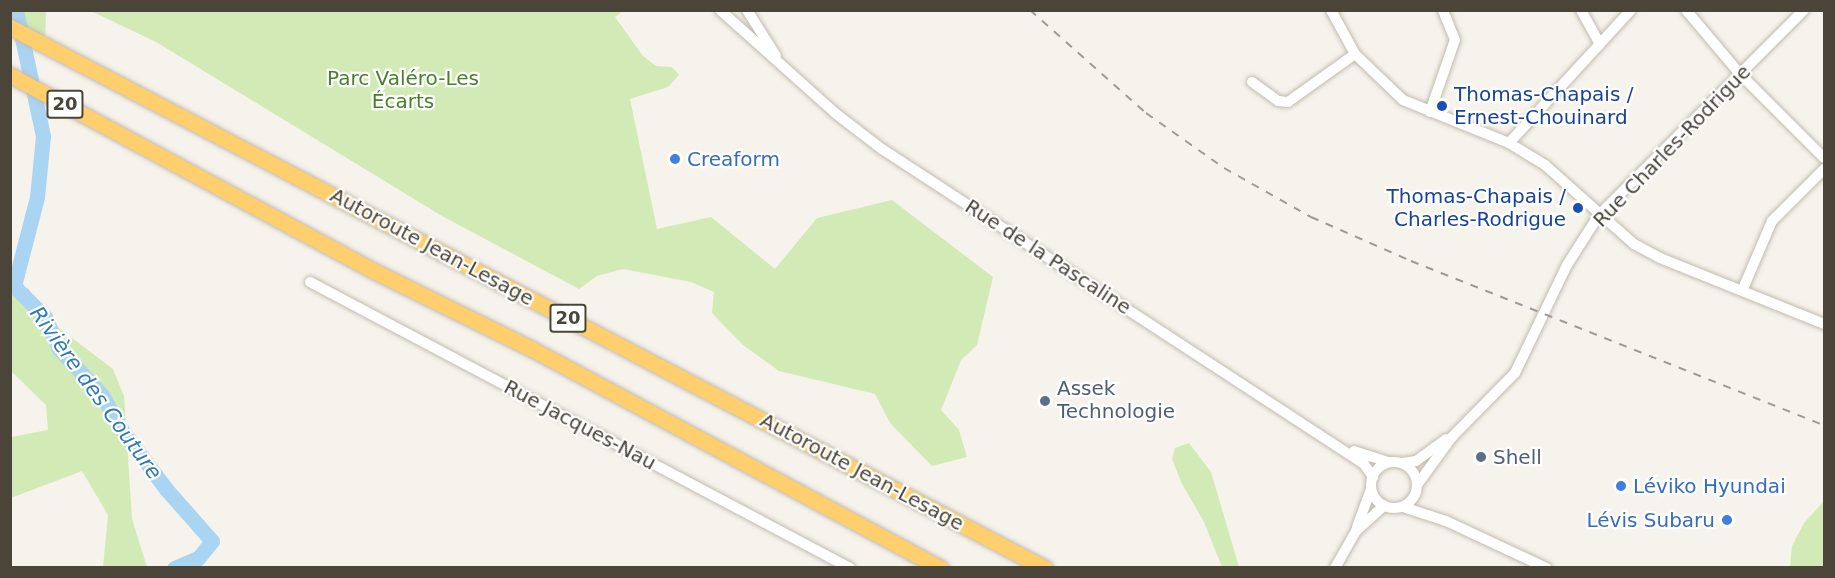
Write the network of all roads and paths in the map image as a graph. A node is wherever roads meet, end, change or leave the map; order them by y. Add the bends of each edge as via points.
1 (720, 10) edge
2 (747, 10) edge
3 (1331, 10) edge
4 (1443, 10) edge
5 (1581, 10) edge
6 (1631, 10) edge
7 (1686, 10) edge
8 (1804, 10) edge
9 (10, 27) edge
10 (1600, 44) junction
11 (1355, 54) junction
12 (787, 71) junction
13 (10, 75) edge
14 (1741, 75) junction
15 (1252, 82) dead end
16 (1430, 112) junction
17 (1509, 143) junction
18 (1824, 158) edge
19 (1824, 169) edge
20 (1599, 215) junction
21 (310, 282) dead end
22 (1742, 291) junction
23 (1824, 324) edge
24 (1316, 433) junction
25 (1452, 436) junction
26 (1387, 462) junction
27 (1403, 463) junction
28 (1372, 482) junction
29 (1417, 489) junction
30 (1384, 506) junction
31 (1403, 507) junction
32 (1446, 521) junction
33 (1356, 531) junction
34 (850, 567) edge
35 (941, 567) edge
36 (1044, 567) edge
37 (1335, 567) edge
38 (1546, 567) edge

1 - 12 street, Rue de la Pascaline
2 - 12 street, Rue de la Pascaline
3 - 11 street
4 - 16 street via 1455,40
5 - 10 street
6 - 10 street
7 - 14 street
8 - 14 street, Rue Charles-Rodrigue
9 - 36 highway, Autoroute Jean-Lesage / 20
10 - 17 street
11 - 15 street via 1288,102 1278,101
11 - 16 street via 1403,100
12 - 24 street, Rue de la Pascaline via 882,148
13 - 35 highway, 20 via 374,271 532,349
14 - 18 street
14 - 20 street, Rue Charles-Rodrigue
16 - 17 street
17 - 20 street via 1545,165
19 - 22 street via 1772,221
20 - 22 street via 1634,244 1660,258
20 - 25 street, Rue Charles-Rodrigue via 1567,264 1515,373
21 - 34 street, Rue Jacques-Nau
22 - 23 street
24 - 26 street, Rue de la Pascaline
24 - 28 street, Rue de la Pascaline via 1364,464
25 - 27 street, Rue Charles-Rodrigue via 1416,461
25 - 29 street, Rue Charles-Rodrigue via 1429,464
26 - 27 street
26 - 28 street
27 - 29 street via 1413,471
28 - 30 street
28 - 33 street
29 - 31 street
29 - 32 street via 1426,507
30 - 31 street
30 - 33 street
31 - 32 street
32 - 38 street
33 - 37 street

